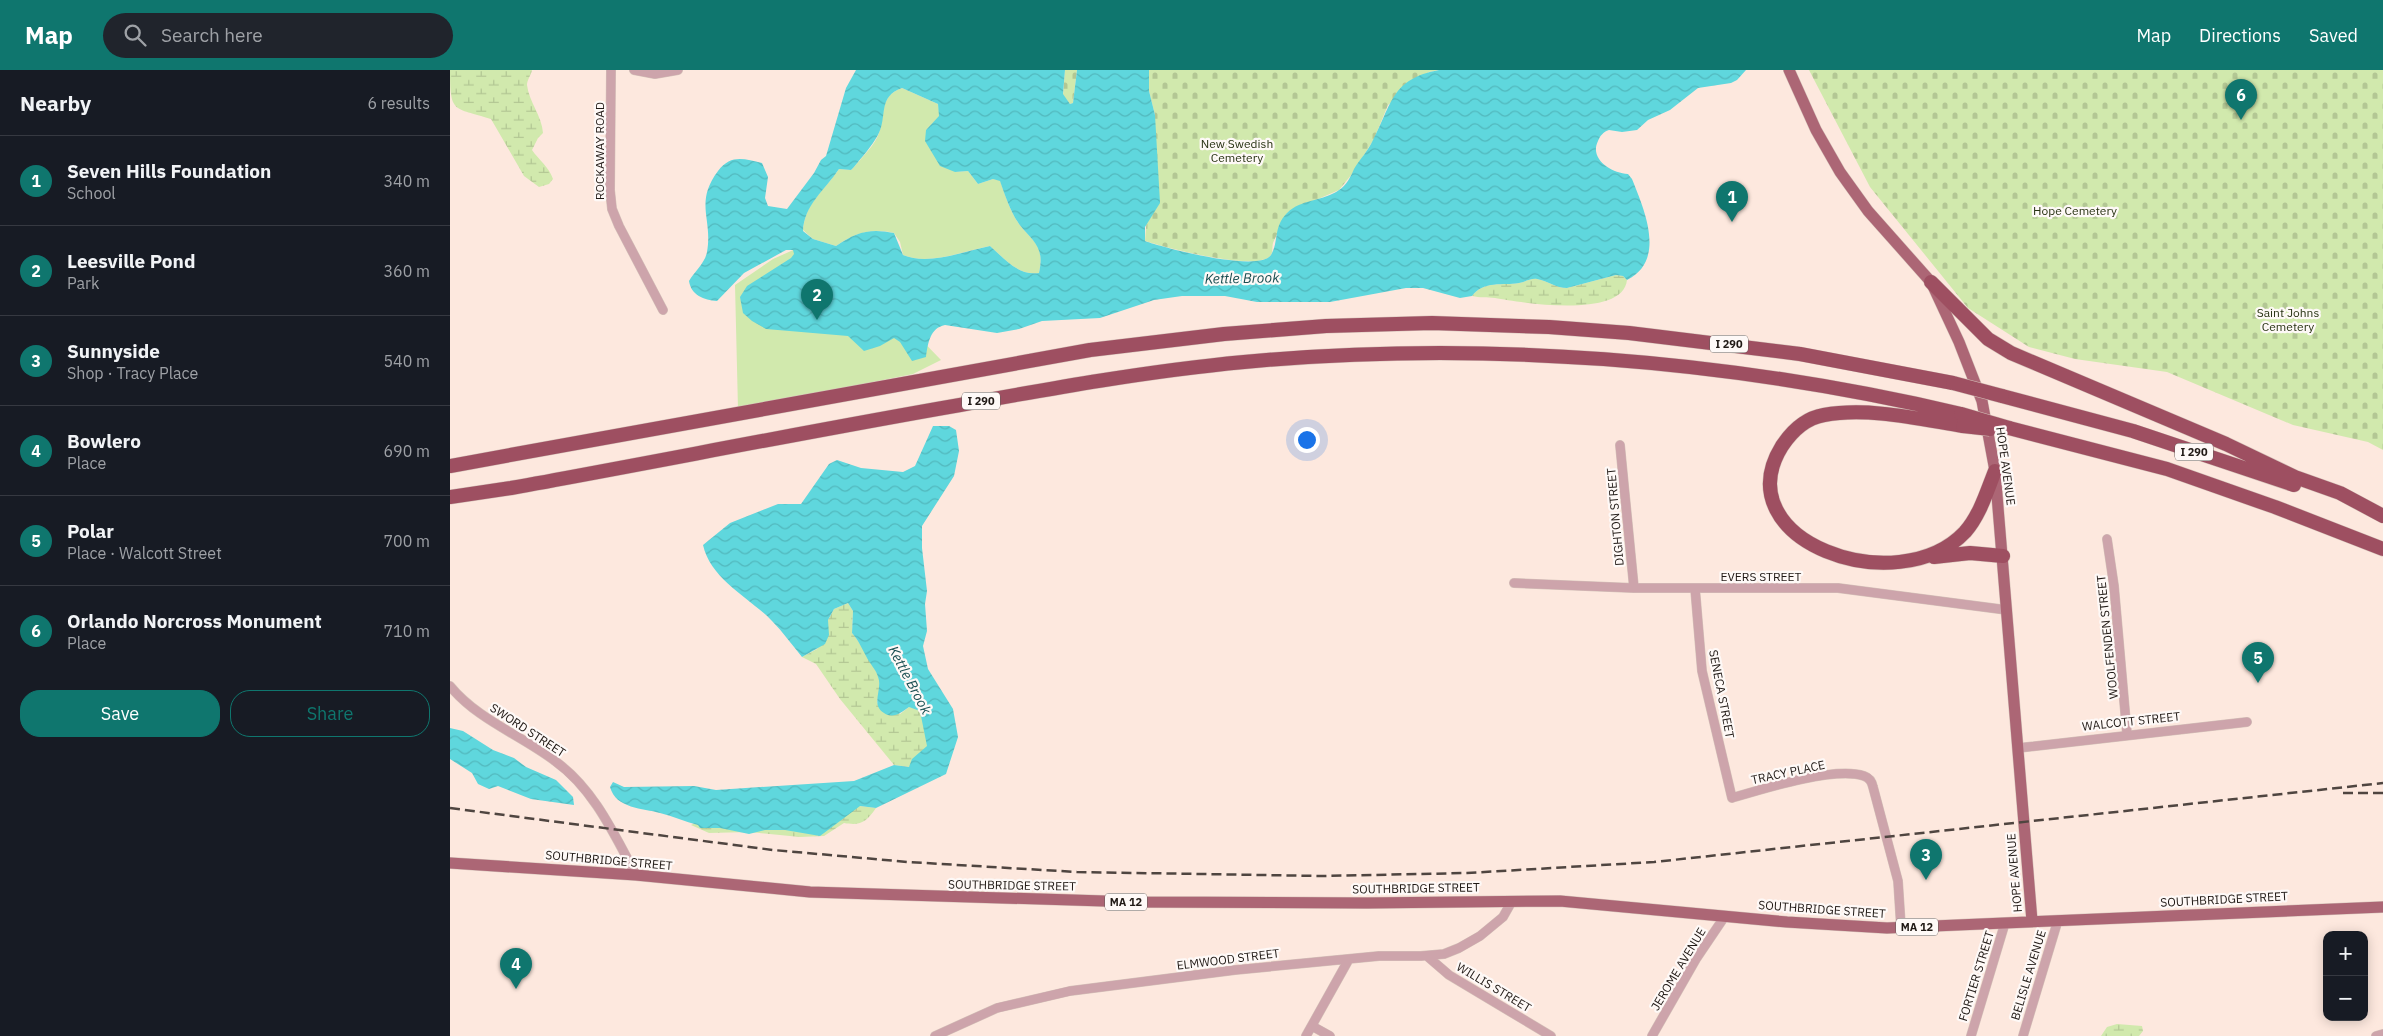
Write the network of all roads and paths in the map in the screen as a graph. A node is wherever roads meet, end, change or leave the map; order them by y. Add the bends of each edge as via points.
1 (611, 70) edge
2 (634, 70) edge
3 (678, 70) edge
4 (1789, 70) edge
5 (1931, 282) junction
6 (663, 310) dead end
7 (1962, 420) junction
8 (1620, 444) dead end
9 (450, 466) edge
10 (1995, 471) junction
11 (450, 497) edge
12 (2383, 516) edge
13 (2383, 521) edge
14 (2107, 539) dead end
15 (2383, 549) edge
16 (2003, 556) junction
17 (1910, 560) junction
18 (1514, 583) dead end
19 (1634, 588) junction
20 (1695, 588) junction
21 (2007, 610) junction
22 (450, 686) edge
23 (2247, 722) dead end
24 (2127, 734) junction
25 (2018, 748) junction
26 (1738, 796) joint
27 (450, 863) edge
28 (636, 875) junction
29 (1512, 901) junction
30 (2383, 907) edge
31 (1725, 916) junction
32 (2058, 920) junction
33 (2032, 921) junction
34 (2005, 923) junction
35 (1902, 927) junction
36 (1427, 956) junction
37 (1349, 959) junction
38 (1312, 1026) junction
39 (2383, 1034) edge
40 (935, 1036) edge
41 (1306, 1036) edge
42 (1330, 1036) edge
43 (1551, 1036) edge
44 (1652, 1036) edge
45 (1971, 1036) edge
46 (2023, 1036) edge
47 (2376, 1036) edge

1 - 6 street, ROCKAWAY ROAD via 612,209
2 - 3 street via 655,74
4 - 5 main road, HOPE AVENUE via 1816,130 1840,172 1868,211
5 - 10 main road, HOPE AVENUE via 1982,401
5 - 12 highway via 1988,339 2011,353 2226,444 2295,477 2340,493
7 - 11 highway, I 290 via 1893,400 1761,377 1613,360 1424,353 1297,358 1110,378
7 - 15 highway, I 290, bridge via 2028,433 2167,469 2275,506
7 - 17 highway via 1822,415 1796,428 1775,460 1772,475 1774,500 1779,514 1800,536 1826,552 1857,561 1896,563
8 - 19 street, DIGHTON STREET
9 - 13 highway, I 290, bridge via 1090,350 1311,326 1432,323 1621,332 1800,354 1953,383 2148,436 2317,494
10 - 16 main road, HOPE AVENUE
10 - 17 highway via 1981,507 1965,531 1942,549
14 - 24 street, WOOLFENDEN STREET
16 - 17 highway via 1970,553
16 - 21 main road, HOPE AVENUE
18 - 19 street, EVERS STREET
19 - 20 street, EVERS STREET
20 - 21 street, EVERS STREET via 1853,589
20 - 26 street, SENECA STREET via 1702,671 1732,798
21 - 25 main road, HOPE AVENUE
22 - 28 street, SWORD STREET via 471,708 538,749 572,775 605,817
23 - 24 street, WALCOTT STREET
24 - 25 street, WALCOTT STREET
25 - 33 main road, HOPE AVENUE
26 - 35 street, TRACY PLACE via 1804,779 1854,774 1866,776 1873,787 1898,881
27 - 28 main road, SOUTHBRIDGE STREET / MA 12
28 - 29 main road, SOUTHBRIDGE STREET / MA 12 via 810,892 957,898 1250,904
29 - 31 main road, SOUTHBRIDGE STREET / MA 12 via 1560,901
29 - 36 street, ELMWOOD STREET via 1503,917 1480,936 1444,954
30 - 32 main road, SOUTHBRIDGE STREET
31 - 35 main road, SOUTHBRIDGE STREET / MA 12 via 1838,926
31 - 44 street, JEROME AVENUE
32 - 33 main road, SOUTHBRIDGE STREET
32 - 46 street, BELISLE AVENUE
33 - 34 main road, SOUTHBRIDGE STREET / MA 12
34 - 35 main road, SOUTHBRIDGE STREET / MA 12
34 - 45 street, FORTIER STREET
36 - 37 street, ELMWOOD STREET
36 - 43 street, WILLIS STREET via 1449,975
37 - 38 street
37 - 40 street, ELMWOOD STREET via 1054,993 997,1008
38 - 41 street
38 - 42 street
39 - 47 street

